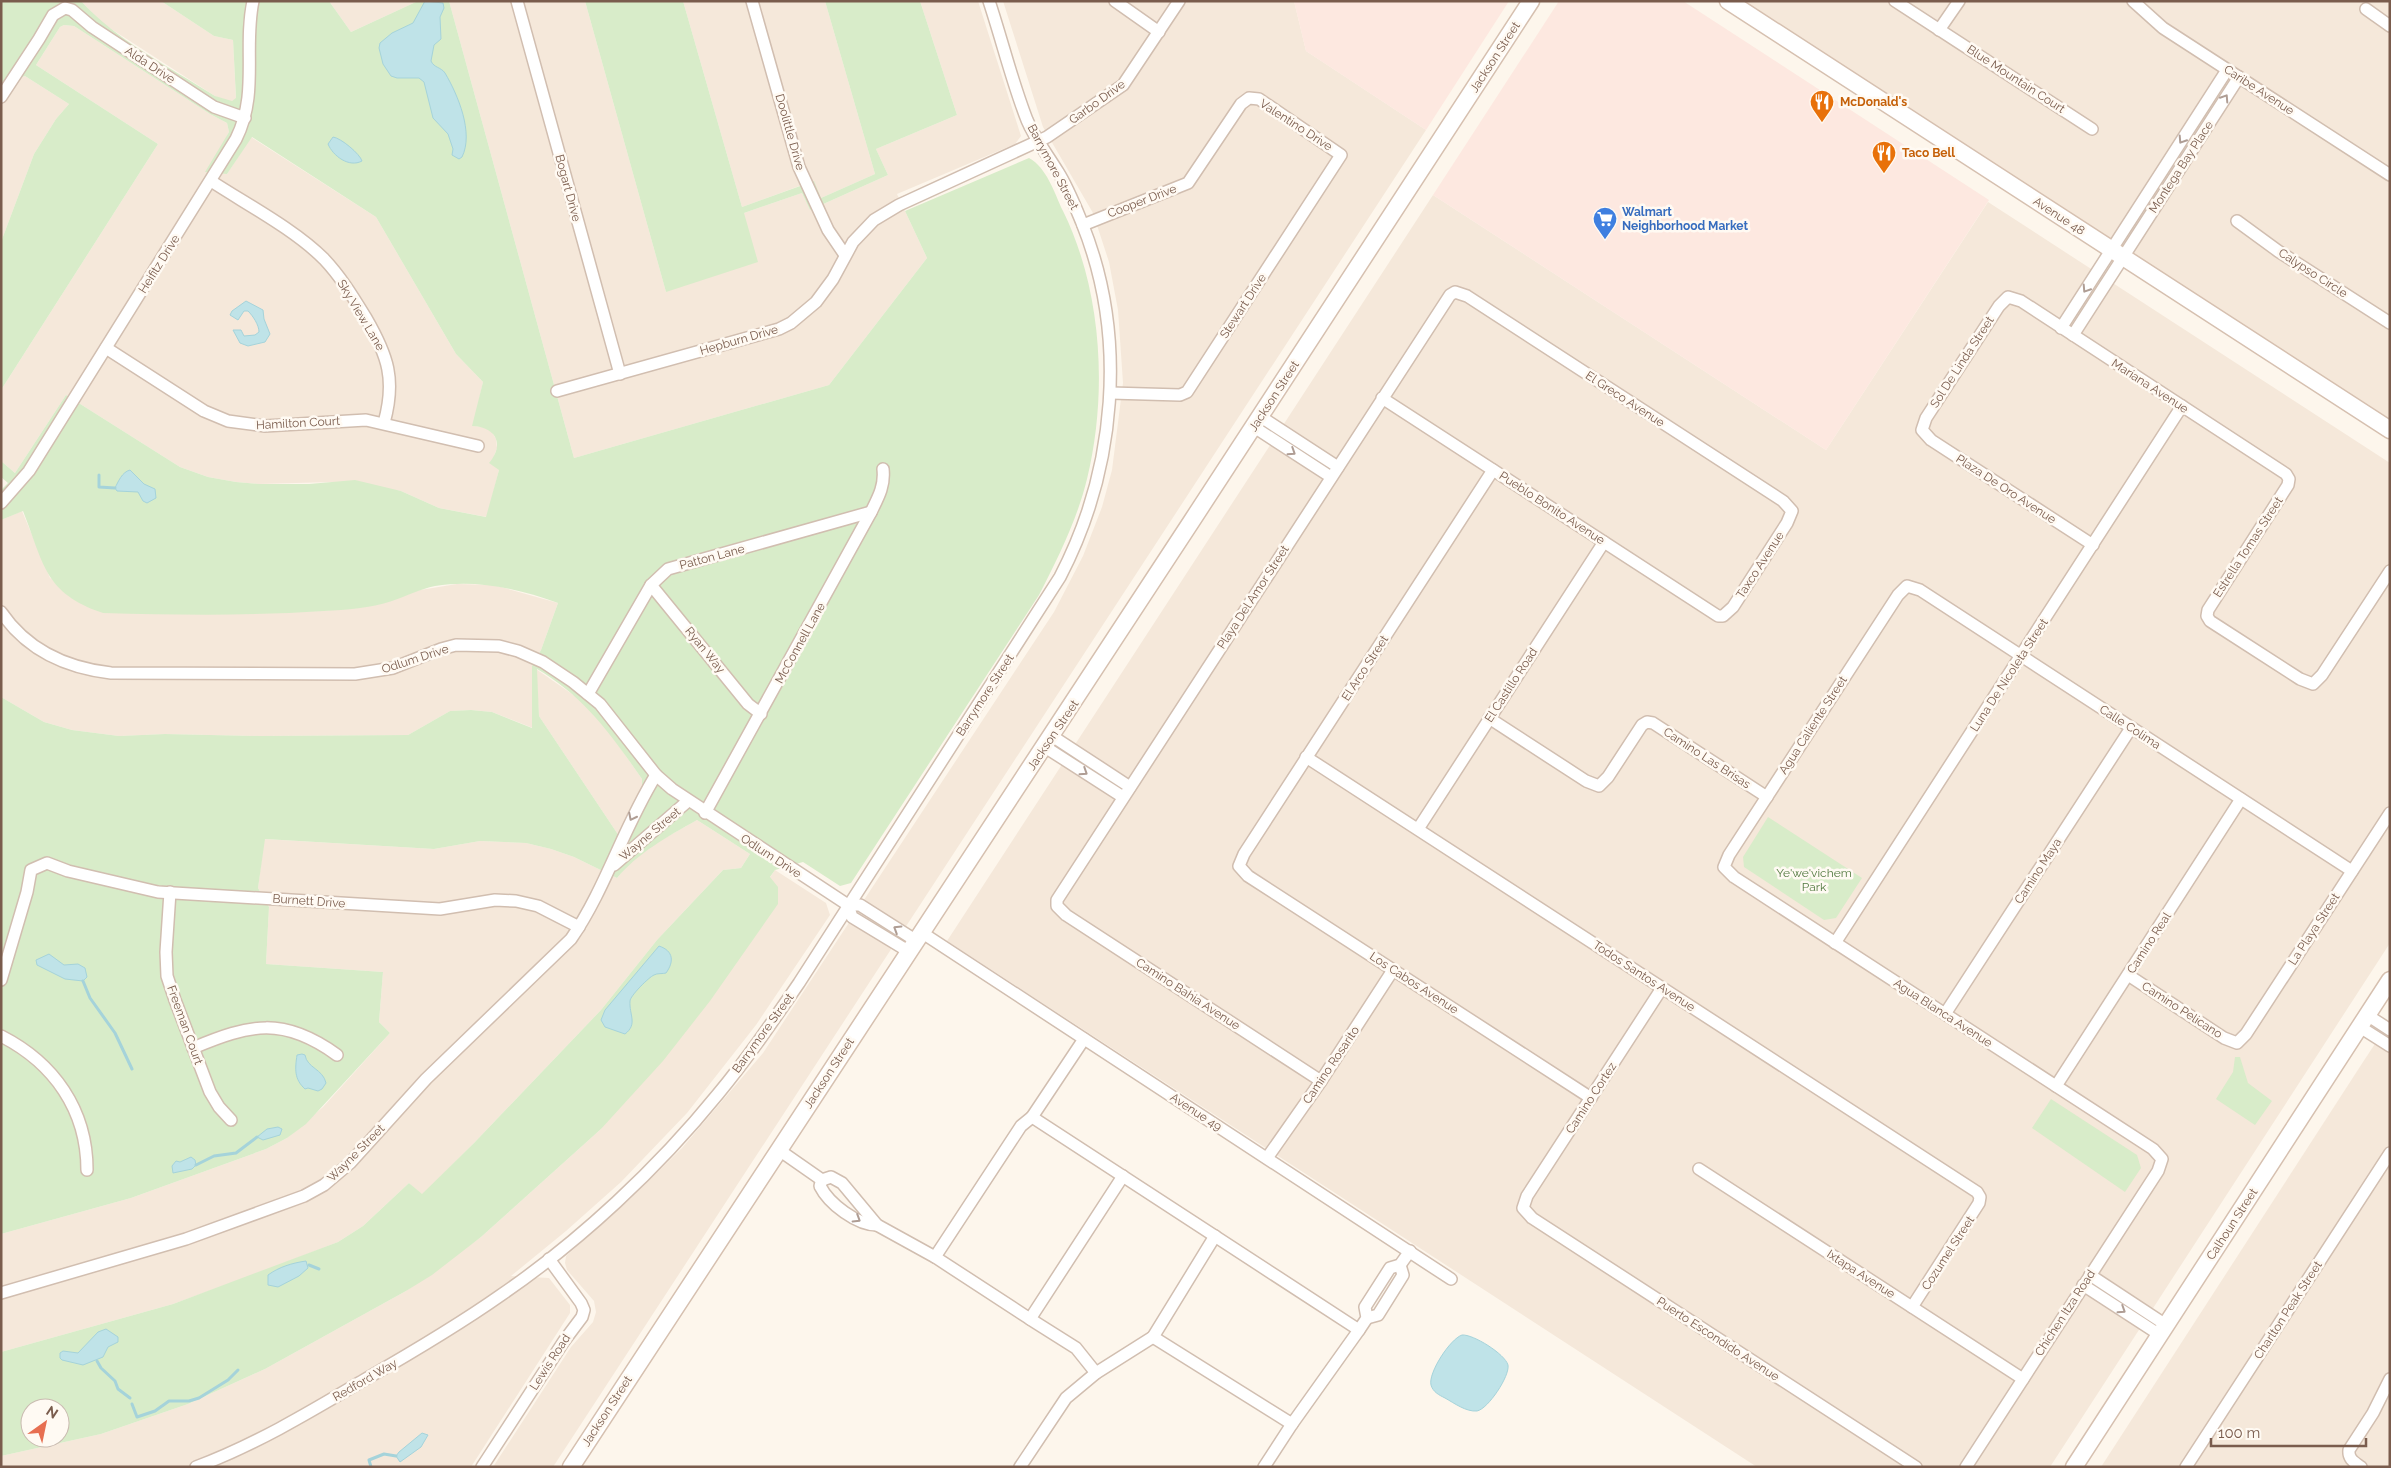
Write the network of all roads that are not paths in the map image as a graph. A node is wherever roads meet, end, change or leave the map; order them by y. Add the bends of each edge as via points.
1 (253, 1) edge
2 (517, 1) edge
3 (752, 1) edge
4 (989, 1) edge
5 (1115, 1) edge
6 (1179, 1) edge
7 (1532, 1) edge
8 (1728, 1) edge
9 (1895, 1) edge
10 (1959, 1) edge
11 (2133, 1) edge
12 (2366, 9) dead end
13 (2390, 26) edge
14 (1939, 30) junction
15 (1159, 32) junction
16 (2227, 70) junction
17 (2239, 77) junction
18 (1, 97) edge
19 (1249, 98) joint
20 (245, 118) junction
21 (2092, 129) dead end
22 (1037, 143) junction
23 (1341, 155) joint
24 (2390, 174) edge
25 (211, 181) junction
26 (2237, 221) dead end
27 (1083, 225) junction
28 (2117, 253) junction
29 (845, 255) junction
30 (1455, 292) joint
31 (2008, 297) joint
32 (2390, 323) edge
33 (2061, 328) junction
34 (2073, 335) junction
35 (106, 348) junction
36 (620, 374) junction
37 (557, 391) dead end
38 (1111, 393) junction
39 (1382, 398) junction
40 (2182, 406) junction
41 (1257, 422) junction
42 (384, 423) junction
43 (1922, 430) joint
44 (2390, 430) edge
45 (478, 446) dead end
46 (1338, 467) junction
47 (882, 469) dead end
48 (1493, 470) junction
49 (1331, 477) junction
50 (2289, 479) joint
51 (1, 504) edge
52 (1792, 511) joint
53 (870, 512) junction
54 (1604, 542) junction
55 (2093, 545) junction
56 (2390, 570) edge
57 (651, 585) junction
58 (1907, 586) joint
59 (1, 612) edge
60 (1724, 616) joint
61 (2021, 656) junction
62 (588, 694) junction
63 (760, 714) junction
64 (1489, 718) junction
65 (2131, 728) junction
66 (1049, 742) junction
67 (1306, 757) junction
68 (656, 775) junction
69 (1130, 787) junction
70 (1124, 797) junction
71 (1767, 797) junction
72 (2242, 799) junction
73 (688, 801) junction
74 (705, 813) junction
75 (2390, 813) edge
76 (1418, 829) junction
77 (612, 866) junction
78 (1239, 866) joint
79 (1724, 868) joint
80 (2352, 871) junction
81 (170, 892) junction
82 (848, 906) junction
83 (1057, 906) joint
84 (879, 918) junction
85 (579, 927) junction
86 (872, 929) junction
87 (915, 941) junction
88 (1835, 943) junction
89 (1393, 970) junction
90 (2128, 975) junction
91 (1, 980) edge
92 (2390, 980) edge
93 (1662, 988) junction
94 (1945, 1014) junction
95 (2364, 1021) junction
96 (2390, 1030) edge
97 (1, 1036) edge
98 (1084, 1039) junction
99 (2237, 1043) joint
100 (2390, 1046) edge
101 (193, 1048) junction
102 (337, 1054) dead end
103 (1321, 1081) junction
104 (2056, 1086) junction
105 (1591, 1098) junction
106 (1032, 1117) junction
107 (231, 1120) dead end
108 (779, 1150) junction
109 (2390, 1154) edge
110 (1267, 1158) junction
111 (2162, 1159) joint
112 (1699, 1169) dead end
113 (87, 1170) dead end
114 (1123, 1176) junction
115 (822, 1180) junction
116 (851, 1194) junction
117 (1980, 1198) joint
118 (841, 1208) junction
119 (1523, 1208) joint
120 (877, 1225) junction
121 (1215, 1236) junction
122 (1410, 1251) junction
123 (935, 1257) junction
124 (549, 1259) junction
125 (1400, 1265) junction
126 (2090, 1275) junction
127 (524, 1278) joint
128 (1451, 1279) dead end
129 (2083, 1286) junction
130 (1376, 1289) junction
131 (1, 1293) edge
132 (1389, 1298) junction
133 (1912, 1307) junction
134 (1367, 1318) junction
135 (1030, 1319) junction
136 (1359, 1330) junction
137 (2163, 1330) junction
138 (1153, 1337) junction
139 (1096, 1373) junction
140 (2390, 1378) edge
141 (2023, 1379) junction
142 (1292, 1424) junction
143 (1024, 1465) edge
144 (196, 1467) edge
145 (482, 1467) edge
146 (571, 1467) edge
147 (1264, 1467) edge
148 (1916, 1467) edge
149 (1966, 1467) edge
150 (2074, 1467) edge
151 (2186, 1467) edge
152 (2361, 1467) edge

1 - 20 street, Heifitz Drive via 250,96
2 - 36 street, Bogart Drive
3 - 29 street, Doolittle Drive via 799,167 828,230
4 - 22 street, Barrymore Street
5 - 15 street
6 - 15 street, Garbo Drive
7 - 41 main road, Jackson Street
8 - 28 main road, Avenue 48
9 - 14 street, Blue Mountain Court
10 - 14 street
11 - 16 street, Caribe Avenue via 2163,28
12 - 13 street
14 - 21 street, Blue Mountain Court
15 - 22 street, Garbo Drive via 1123,85
16 - 17 street, Caribe Avenue
16 -> 28 street, Montega Bay Place
17 - 24 street, Caribe Avenue
28 -> 17 street, Montega Bay Place
18 - 20 street, Alda Drive via 48,22 65,8 214,107
19 - 23 street, Valentino Drive via 1259,99
19 - 27 street, Cooper Drive via 1241,104 1188,183
20 - 25 street, Heifitz Drive
22 - 27 street, Barrymore Street via 1058,173
22 - 29 street, Hepburn Drive via 886,212 863,230
23 - 38 street, Stewart Drive via 1187,392 1180,395
25 - 35 street, Heifitz Drive
25 - 42 street, Sky View Lane via 302,240 346,286 380,342 387,362 390,394
26 - 32 street, Calypso Circle
27 - 38 street, Barrymore Street via 1095,263 1108,326
28 -> 33 street
28 - 34 street
28 - 44 main road, Avenue 48
29 - 36 street, Hepburn Drive via 826,291 791,323
30 - 39 street, Playa Del Amor Street via 1445,301
30 - 52 street, El Greco Avenue via 1467,296 1774,496
31 - 33 street, Mariana Avenue
31 - 43 street, Sol De Linda Street via 1936,402
33 - 34 street, Mariana Avenue
34 - 40 street, Mariana Avenue
35 - 42 street, Hamilton Court via 204,411 228,421 265,426 357,420
35 - 51 street, Heifitz Drive via 29,471
36 - 37 street, Hepburn Drive
38 - 82 street, Barrymore Street via 1096,489 1068,562 1043,607
39 - 46 street, Playa Del Amor Street
39 - 48 street, Pueblo Bonito Avenue
40 - 50 street, Mariana Avenue
40 - 55 street, Luna De Nicoleta Street
41 - 46 street
41 -> 49 street
41 - 66 main road, Jackson Street
42 - 45 street, Hamilton Court
43 - 55 street, Plaza De Oro Avenue via 1931,440
46 - 49 street, Playa Del Amor Street
47 - 53 street, McConnell Lane via 882,487
48 - 54 street, Pueblo Bonito Avenue
48 - 67 street, El Arco Street
49 - 69 street, Playa Del Amor Street
50 - 56 street, Estrella Tomas Street via 2284,492 2212,603 2207,616 2210,621 2300,680 2313,684
52 - 60 street, Taxco Avenue via 1743,592
53 - 57 street, Patton Lane via 668,569
53 - 63 street, McConnell Lane
54 - 60 street, Pueblo Bonito Avenue via 1718,616
54 - 64 street, El Castillo Road
55 - 61 street, Luna De Nicoleta Street
57 - 62 street, Patton Lane
57 - 63 street, Ryan Way via 748,704
58 - 61 street, Calle Colima via 1920,590
58 - 71 street, Agua Caliente Street via 1898,595
59 - 62 street, Odlum Drive via 14,629 36,647 56,659 90,671 356,674 393,668 449,647 478,644 518,651 544,662
61 - 65 street, Calle Colima
61 - 88 street, Luna De Nicoleta Street
62 - 68 street, Odlum Drive via 617,724
63 - 74 street, McConnell Lane
64 - 71 street, Camino Las Brisas via 1586,781 1599,786 1642,726 1647,722 1653,723
64 - 76 street, El Castillo Road
65 - 72 street, Calle Colima
65 - 94 street, Camino Maya
66 - 69 street
66 -> 70 street
66 - 87 main road, Jackson Street
67 - 76 street, Todos Santos Avenue
67 - 78 street, El Arco Street
68 - 73 street, Odlum Drive
68 -> 77 street, Wayne Street via 629,822
69 - 70 street, Playa Del Amor Street
70 - 83 street, Playa Del Amor Street via 1061,893
71 - 79 street, Agua Caliente Street
72 - 80 street, Calle Colima
72 - 90 street, Camino Real
73 - 74 street, Odlum Drive
73 - 77 street, Wayne Street
74 - 82 street, Odlum Drive
75 - 80 street, La Playa Street
76 - 93 street, Todos Santos Avenue
77 - 85 street, Wayne Street
78 - 89 street, Los Cabos Avenue via 1248,876
79 - 88 street, Agua Blanca Avenue
80 - 99 street, La Playa Street
81 - 85 street, Burnett Drive via 440,909 495,900 516,901 538,906
81 - 91 street, Burnett Drive via 146,890 47,863 37,866 28,878 27,892
81 - 101 street, Freeman Court via 166,952 168,976
82 - 84 street, Odlum Drive via 860,905
82 - 86 street, Odlum Drive via 852,917
82 - 124 street, Barrymore Street via 767,1029 717,1095 628,1190
83 - 103 street, Camino Bahia Avenue via 1066,915
84 - 86 street
87 -> 84 street, Odlum Drive
85 - 131 street, Wayne Street via 562,950 426,1079 350,1163 324,1185 304,1196 186,1240
86 - 87 street, Odlum Drive
87 - 98 street, Avenue 49 via 941,946
87 - 108 main road, Jackson Street
88 - 94 street, Agua Blanca Avenue
89 - 103 street, Camino Rosarito
89 - 105 street, Los Cabos Avenue
90 - 99 street, Camino Pelicano via 2224,1038
90 - 104 street, Camino Real
92 - 95 main road, Calhoun Street
93 - 105 street, Camino Cortez
93 - 117 street, Todos Santos Avenue via 1971,1188
94 - 104 street, Agua Blanca Avenue
95 - 96 street
95 - 100 street
95 - 137 main road, Calhoun Street
97 - 113 street via 27,1050 66,1091 80,1123
98 - 106 street
98 - 110 street, Avenue 49
101 - 102 street via 235,1031 273,1028 308,1037
101 - 107 street, Freeman Court via 210,1092
103 - 110 street, Camino Rosarito
104 - 111 street, Agua Blanca Avenue via 2153,1149
105 - 119 street, Camino Cortez via 1527,1196
106 - 114 street
106 - 123 street via 1021,1126
108 - 115 street
108 - 146 main road, Jackson Street
109 - 151 street, Charlton Peak Street
110 - 122 street, Avenue 49
111 - 126 street, Chichen Itza Road via 2158,1171
112 - 133 street, Ixtapa Avenue
114 - 121 street
114 - 135 street
115 - 116 street via 831,1177 842,1183
115 - 118 street via 823,1194
116 - 118 street
116 - 120 street
117 - 133 street, Cozumel Street via 1976,1210
118 -> 120 street via 867,1225
119 - 148 street, Puerto Escondido Avenue via 1532,1218
120 - 123 street
121 - 136 street
121 - 138 street
122 - 125 street
122 - 128 street, Avenue 49
123 - 135 street
124 - 127 street, Barrymore Street
124 - 145 street, Lewis Road via 581,1303 582,1317
125 - 130 street via 1390,1268
125 - 132 street via 1403,1275
126 - 129 street, Chichen Itza Road
126 - 137 street
127 - 144 street, Redford Way via 441,1335 284,1427
129 -> 137 street
129 - 141 street, Chichen Itza Road
130 - 132 street
130 - 134 street via 1365,1307
132 - 134 street via 1378,1315
133 - 141 street, Ixtapa Avenue
134 - 136 street
135 - 139 street via 1076,1348
136 - 142 street
137 - 150 main road, Calhoun Street
138 - 139 street
138 - 142 street
139 - 143 street via 1066,1398
140 - 152 street via 2349,1450 2348,1455
141 - 149 street, Chichen Itza Road
142 - 147 street

